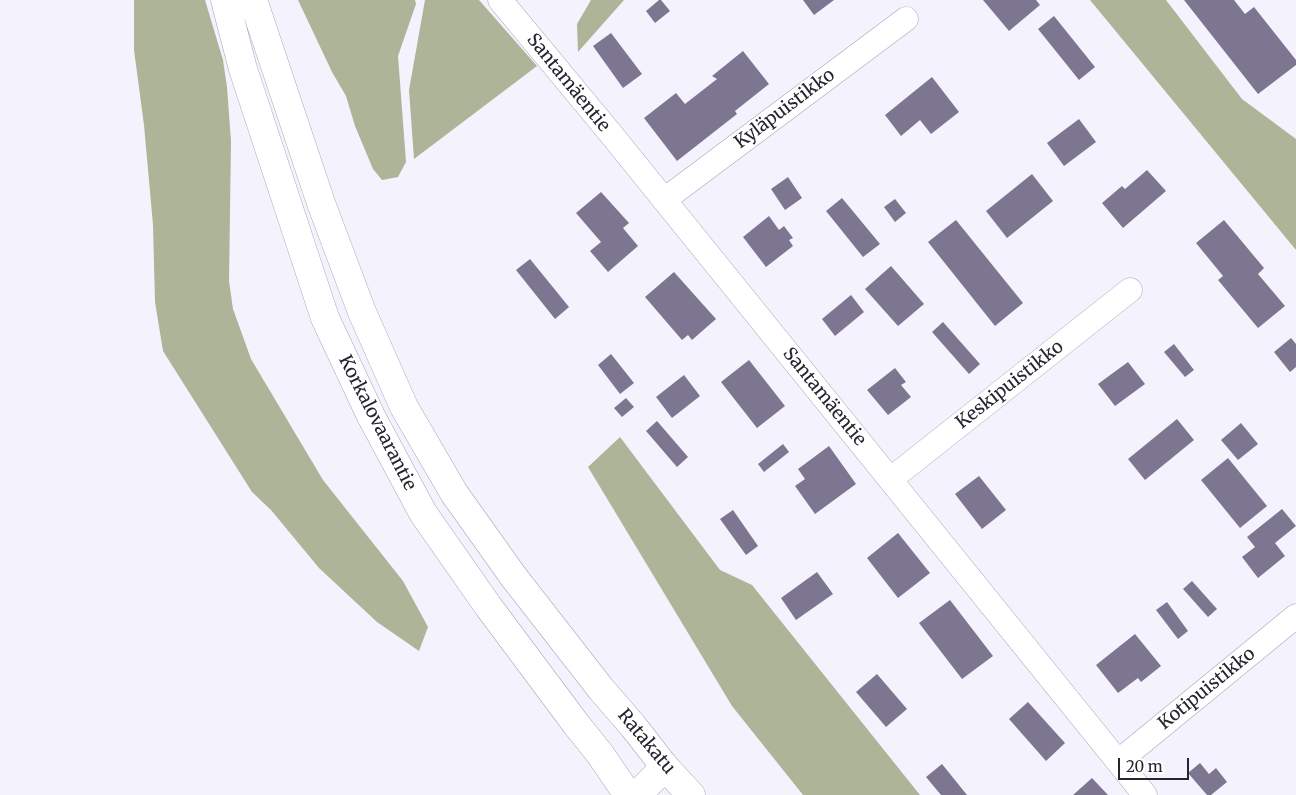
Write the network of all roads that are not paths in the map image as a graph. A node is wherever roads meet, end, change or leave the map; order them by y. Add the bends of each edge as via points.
1 (225, 0) edge
2 (253, 0) edge
3 (500, 0) edge
4 (906, 18) dead end
5 (664, 200) junction
6 (1130, 290) dead end
7 (890, 479) junction
8 (1296, 616) edge
9 (601, 689) joint
10 (1119, 761) junction
11 (665, 768) junction
12 (628, 795) edge
13 (637, 795) edge
14 (691, 795) edge
15 (1145, 795) edge

1 - 12 street, Korkalovaarantie via 243,69 325,318 371,416 423,513
2 - 9 street, Korkalovaarantie via 328,221 362,312 404,407 454,493 513,576
3 - 5 street, Santamäentie
4 - 5 street, Kyläpuistikko
5 - 7 street, Santamäentie
6 - 7 street, Keskipuistikko
7 - 10 street, Santamäentie
8 - 10 street, Kotipuistikko
9 - 11 street, Ratakatu
10 - 15 street, Santamäentie
11 - 13 street
11 - 14 street, Ratakatu

